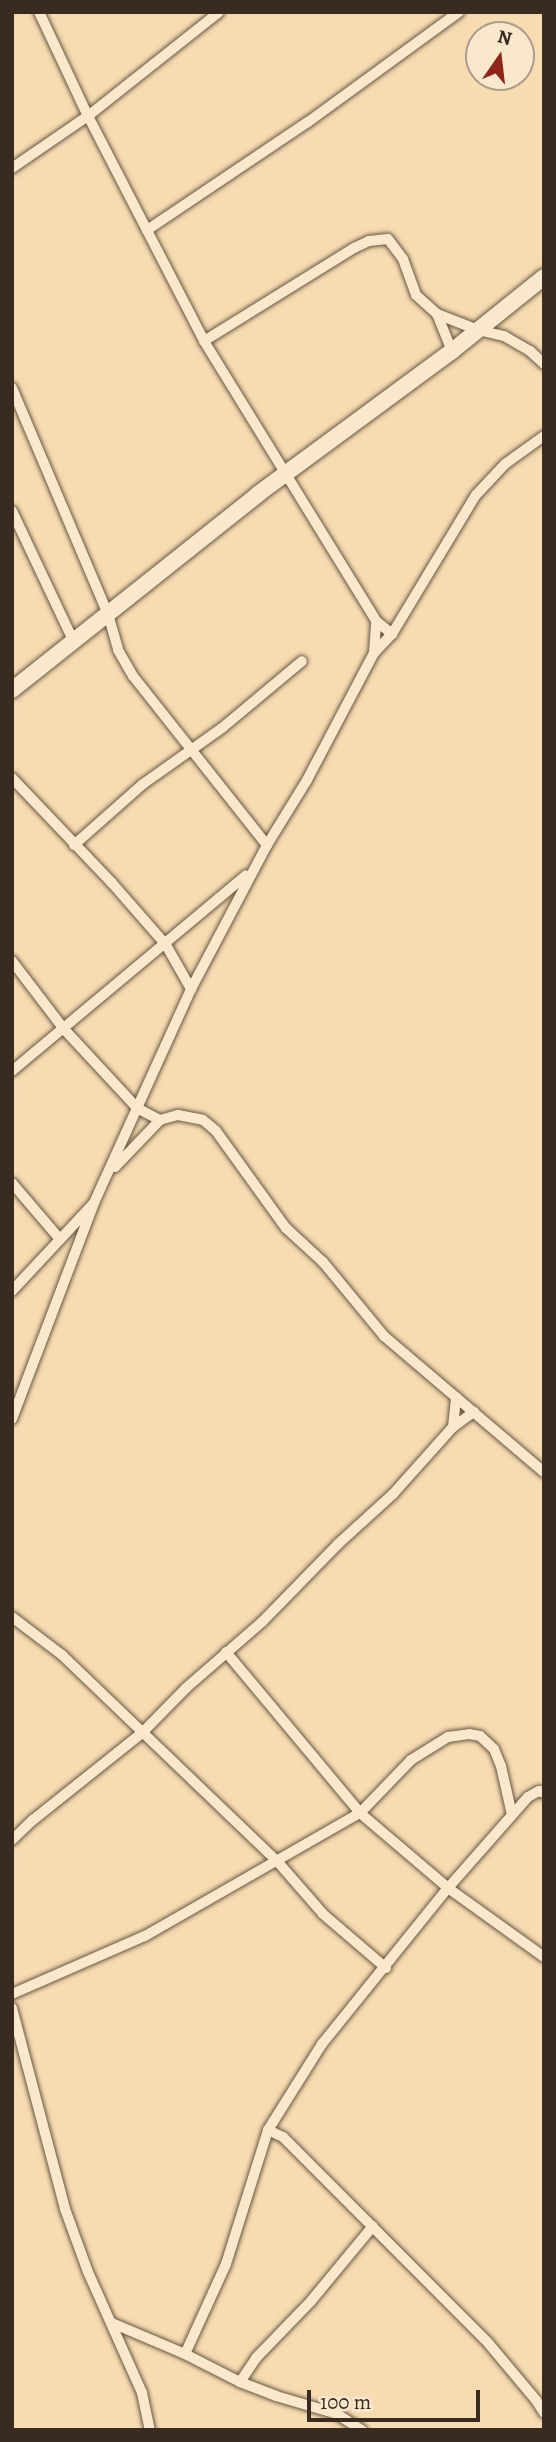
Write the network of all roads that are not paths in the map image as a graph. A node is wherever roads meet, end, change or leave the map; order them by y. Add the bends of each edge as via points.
1 (39, 12) edge
2 (219, 12) edge
3 (459, 12) edge
4 (88, 116) junction
5 (12, 168) edge
6 (147, 230) junction
7 (544, 277) edge
8 (437, 314) junction
9 (478, 330) junction
10 (204, 341) junction
11 (452, 351) junction
12 (544, 364) edge
13 (12, 388) edge
14 (544, 436) edge
15 (285, 475) junction
16 (12, 511) edge
17 (108, 614) junction
18 (376, 621) junction
19 (392, 634) junction
20 (74, 642) junction
21 (374, 653) junction
22 (302, 660) dead end
23 (12, 690) edge
24 (191, 750) junction
25 (12, 778) edge
26 (74, 845) junction
27 (267, 845) junction
28 (254, 869) junction
29 (166, 945) junction
30 (12, 961) edge
31 (191, 989) junction
32 (63, 1028) junction
33 (12, 1071) edge
34 (137, 1108) junction
35 (160, 1120) junction
36 (110, 1171) junction
37 (12, 1183) edge
38 (93, 1203) junction
39 (59, 1238) junction
40 (12, 1291) edge
41 (456, 1396) junction
42 (474, 1412) junction
43 (12, 1419) edge
44 (453, 1427) junction
45 (544, 1472) edge
46 (12, 1617) edge
47 (226, 1652) junction
48 (142, 1733) junction
49 (544, 1793) edge
50 (360, 1813) junction
51 (512, 1815) junction
52 (12, 1840) edge
53 (277, 1861) junction
54 (449, 1888) junction
55 (544, 1957) edge
56 (386, 1968) junction
57 (12, 1994) edge
58 (12, 2008) edge
59 (282, 2107) junction
60 (268, 2130) junction
61 (283, 2137) junction
62 (373, 2227) junction
63 (112, 2323) junction
64 (186, 2354) junction
65 (240, 2382) junction
66 (544, 2413) edge
67 (150, 2430) edge
68 (362, 2430) edge

1 - 4 street
2 - 4 street
3 - 6 street
4 - 5 street
4 - 6 street
6 - 10 street
7 - 9 street
8 - 9 street
8 - 10 street via 416,295 398,251 388,239 380,239 354,248
8 - 11 street
9 - 11 street
9 - 12 street via 504,336
10 - 15 street
11 - 15 street
13 - 17 street
14 - 19 street via 505,464 476,495
15 - 17 street
15 - 18 street
16 - 20 street
17 - 20 street
17 - 24 street via 118,650 133,676
18 - 19 street
18 - 21 street
19 - 21 street
20 - 23 street
21 - 27 street
22 - 24 street
24 - 26 street via 142,784
24 - 27 street
25 - 26 street
26 - 29 street
27 - 28 street
28 - 29 street
28 - 31 street
29 - 31 street
29 - 32 street
30 - 32 street
31 - 34 street
32 - 33 street
32 - 34 street
34 - 35 street
34 - 36 street
35 - 36 street
35 - 41 street via 191,1115 216,1131 286,1228 323,1262 384,1336
36 - 38 street
37 - 39 street
38 - 39 street
38 - 43 street
39 - 40 street
41 - 42 street
41 - 44 street
42 - 44 street
42 - 45 street
44 - 47 street via 393,1494
46 - 48 street via 62,1655
47 - 48 street
47 - 50 street
48 - 52 street
48 - 53 street
49 - 51 street via 528,1797
50 - 51 street via 411,1760 448,1738 469,1734 480,1736 494,1749
50 - 53 street
50 - 54 street
51 - 54 street
53 - 56 street via 323,1914
53 - 57 street via 145,1936
54 - 55 street
54 - 56 street
56 - 59 street via 322,2044
58 - 63 street via 65,2209
59 - 60 street
59 - 61 street
60 - 61 street
60 - 64 street via 226,2264
61 - 62 street
62 - 65 street
62 - 66 street via 489,2344
63 - 64 street
63 - 67 street via 142,2393
64 - 65 street
65 - 68 street via 337,2414

